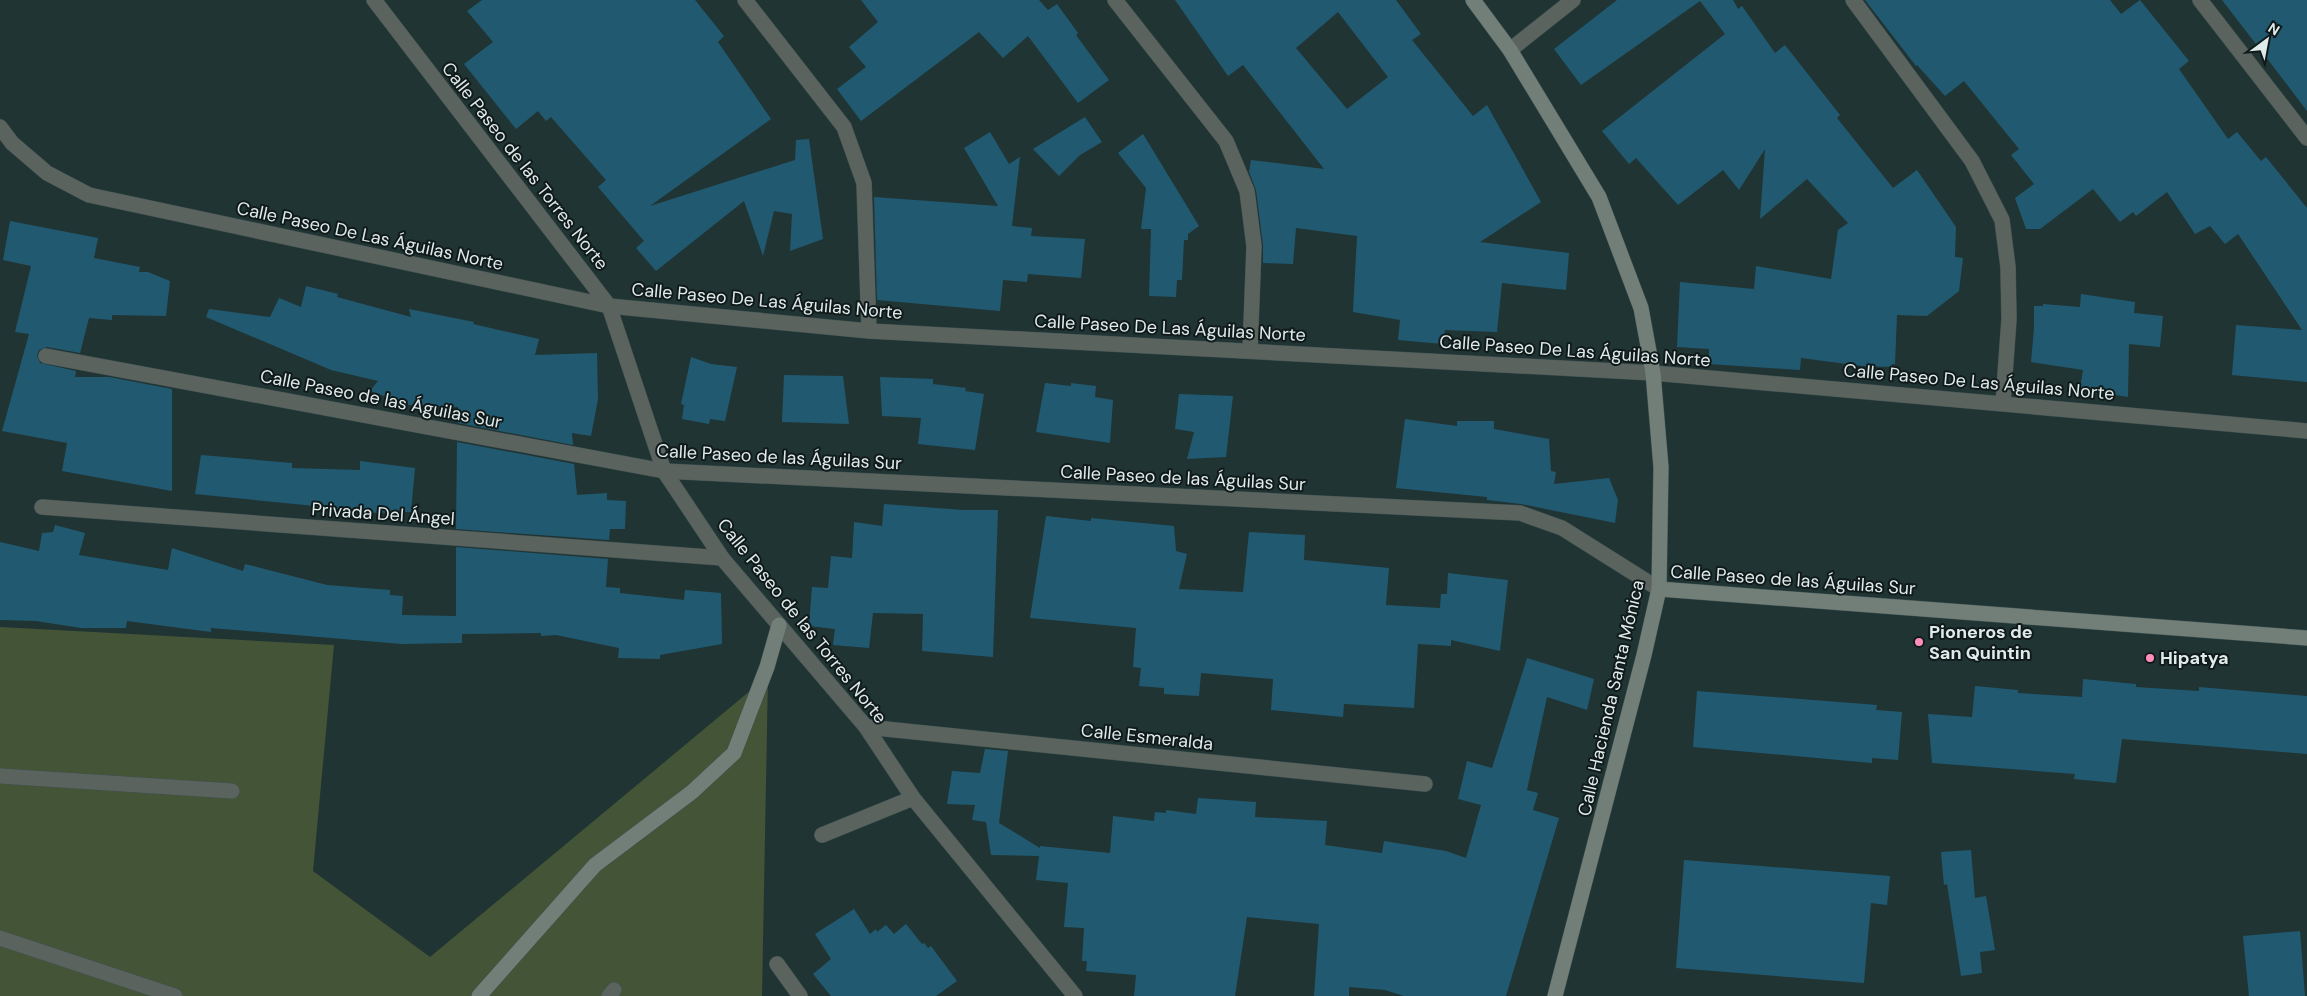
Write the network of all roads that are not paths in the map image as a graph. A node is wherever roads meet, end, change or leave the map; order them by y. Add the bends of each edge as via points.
1 (374, 0) edge
2 (745, 0) edge
3 (1115, 0) edge
4 (1472, 0) edge
5 (1572, 0) edge
6 (1853, 0) edge
7 (2200, 0) edge
8 (1510, 50) junction
9 (0, 127) edge
10 (2307, 138) edge
11 (609, 306) junction
12 (869, 331) junction
13 (1250, 351) junction
14 (46, 356) dead end
15 (1653, 373) junction
16 (2003, 403) junction
17 (2307, 431) edge
18 (664, 471) junction
19 (42, 507) dead end
20 (722, 558) junction
21 (1659, 589) junction
22 (779, 625) junction
23 (2307, 638) edge
24 (866, 727) junction
25 (0, 776) edge
26 (1425, 784) dead end
27 (232, 791) dead end
28 (913, 798) junction
29 (822, 836) dead end
30 (0, 938) edge
31 (777, 964) dead end
32 (175, 996) edge
33 (479, 996) edge
34 (800, 996) edge
35 (1075, 996) edge
36 (1555, 996) edge

1 - 11 street, Calle Paseo de las Torres Norte
2 - 12 street via 844,127 864,184
3 - 13 street via 1226,141 1247,191 1254,246
4 - 8 street, Calle Hacienda Santa Mónica
5 - 8 street
6 - 16 street via 1972,161 2002,220 2009,310
7 - 10 street
8 - 15 street, Calle Hacienda Santa Mónica via 1599,197 1641,308
9 - 11 street, Calle Paseo De Las Águilas Norte via 12,143 47,173 89,195
11 - 12 street, Calle Paseo De Las Águilas Norte
11 - 18 street, Calle Paseo de las Torres Norte
12 - 13 street, Calle Paseo De Las Águilas Norte
13 - 15 street, Calle Paseo De Las Águilas Norte
14 - 18 street, Calle Paseo de las Águilas Sur
15 - 16 street, Calle Paseo De Las Águilas Norte
15 - 21 street, Calle Hacienda Santa Mónica via 1661,467
16 - 17 street, Calle Paseo De Las Águilas Norte
18 - 20 street, Calle Paseo de las Torres Norte
18 - 21 street, Calle Paseo de las Águilas Sur via 1520,513 1562,528
19 - 20 street, Privada Del Ángel
20 - 22 street, Calle Paseo de las Torres Norte
21 - 23 street, Calle Paseo de las Águilas Sur
21 - 36 street, Calle Hacienda Santa Mónica
22 - 24 street, Calle Paseo de las Torres Norte
22 - 33 street via 767,667 734,753 692,792 595,865
24 - 26 street, Calle Esmeralda
24 - 28 street, Calle Paseo de las Torres Norte
25 - 27 street
28 - 29 street
28 - 35 street, Calle Paseo de las Torres Norte
30 - 32 street
31 - 34 street

